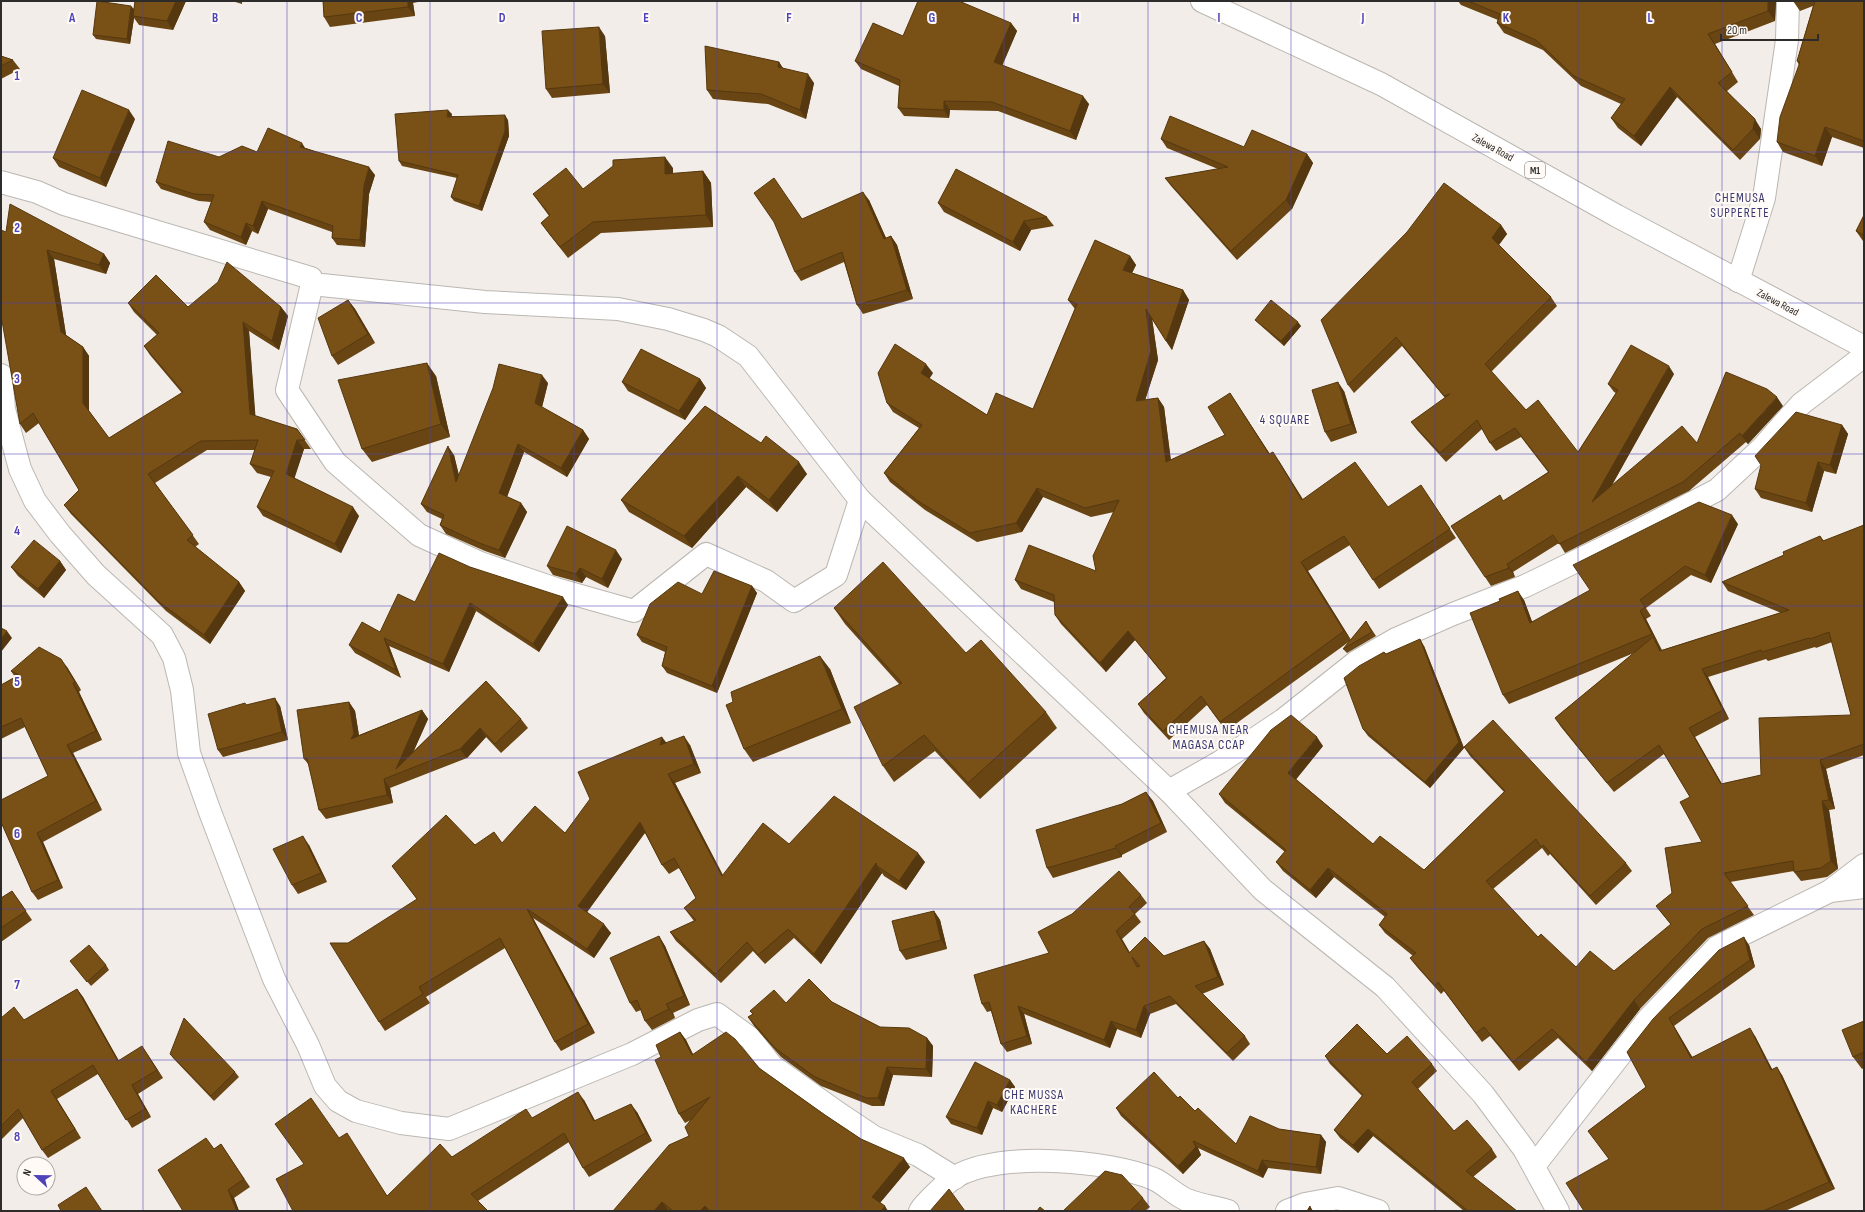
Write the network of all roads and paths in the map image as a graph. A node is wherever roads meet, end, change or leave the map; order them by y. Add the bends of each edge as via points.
1 (1202, 1) edge
2 (1788, 1) edge
3 (1, 182) edge
4 (1738, 281) junction
5 (312, 284) junction
6 (1864, 347) edge
7 (1864, 356) edge
8 (1, 375) edge
9 (860, 500) junction
10 (1169, 791) junction
11 (1864, 865) edge
12 (1864, 888) edge
13 (1830, 891) junction
14 (1534, 1166) junction
15 (955, 1178) junction
16 (920, 1211) edge
17 (1228, 1211) edge
18 (1287, 1211) edge
19 (1378, 1211) edge
20 (1558, 1211) edge

1 - 4 main road, Zalewa Road / M1 via 1381,84
2 - 4 main road via 1787,40 1764,198
3 - 5 main road via 311,278
4 - 6 main road, Zalewa Road / M1
5 - 9 main road via 485,302 618,308 704,330 748,356
5 - 9 main road via 287,390 335,462 418,534 480,563 634,611 706,554 766,582 794,601 836,575
7 - 10 main road via 1801,404 1762,448 1717,490 1525,586 1396,639 1356,662 1283,720 1220,762
8 - 15 main road via 4,409 20,469 35,501 96,574 162,635 174,658 182,690 189,753 210,812 274,979 308,1045 325,1086 338,1101 356,1111 401,1123 449,1128 632,1054 698,1020 717,1014 750,1038 772,1066 844,1117 874,1137 918,1155
9 - 10 main road
10 - 14 main road via 1263,890 1385,987 1483,1094
11 - 13 main road
12 - 13 main road
13 - 14 main road via 1718,947 1649,1018
14 - 20 main road
15 - 16 main road
15 - 17 main road via 984,1166 1038,1161 1084,1162 1109,1166 1154,1179 1187,1200
18 - 19 main road via 1305,1204 1338,1198

